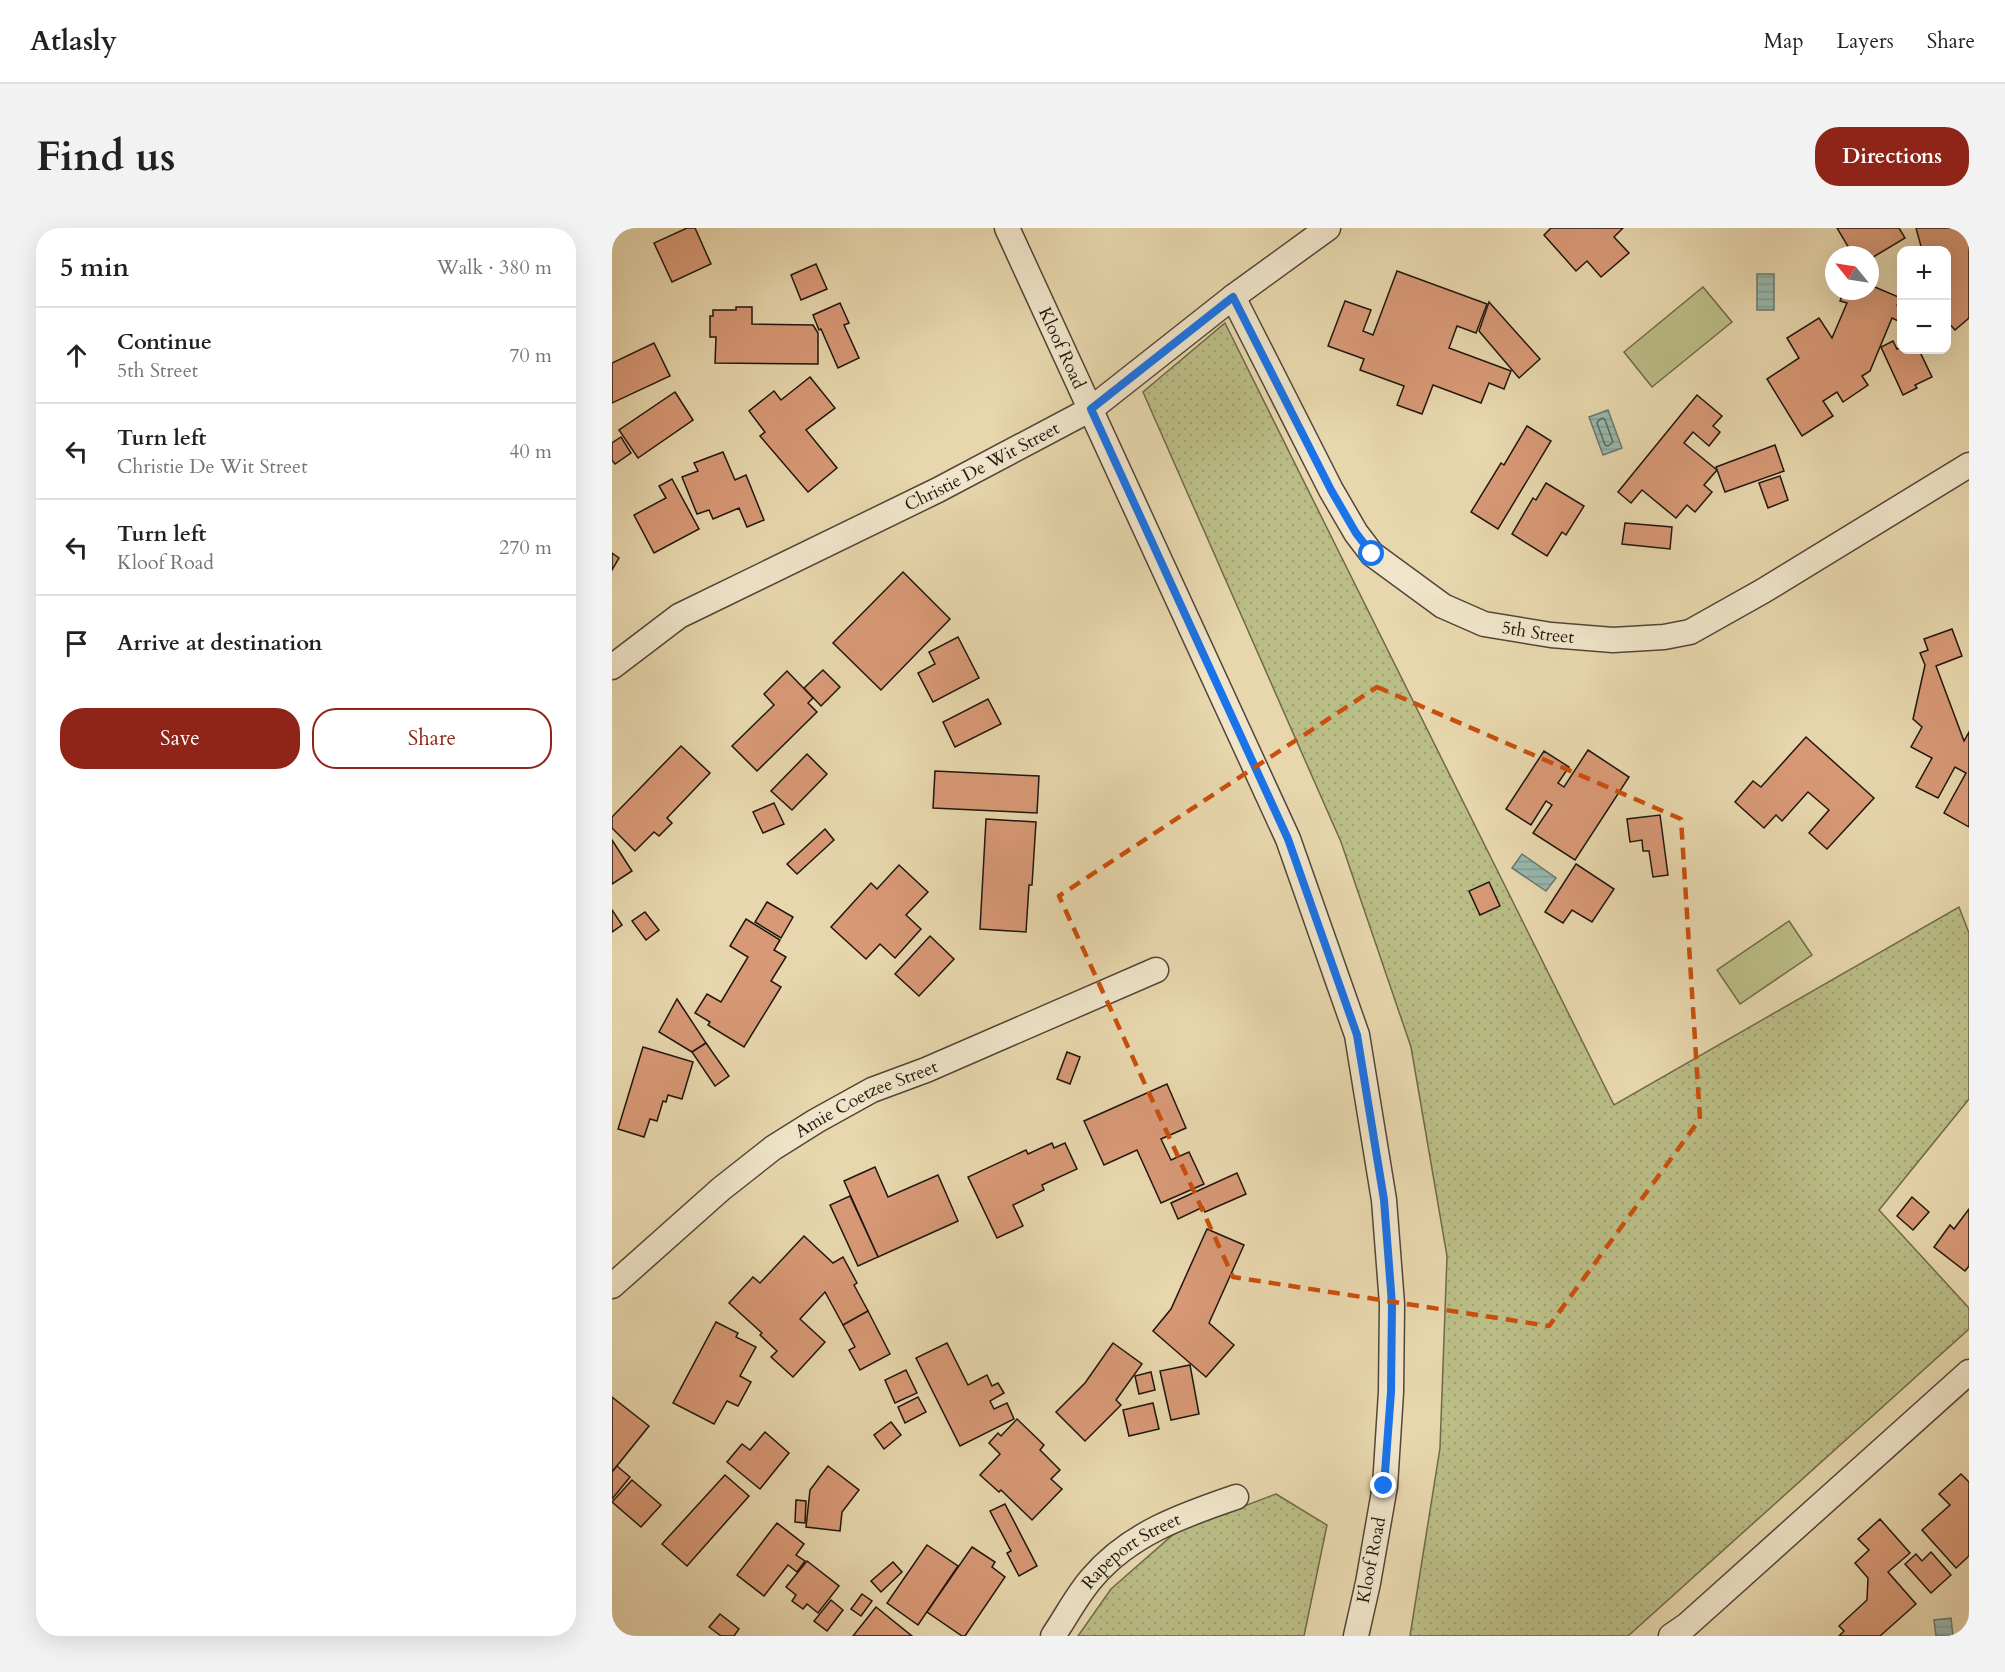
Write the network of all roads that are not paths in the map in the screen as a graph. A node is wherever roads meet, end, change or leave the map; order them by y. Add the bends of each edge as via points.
1 (1007, 228) edge
2 (1328, 228) edge
3 (1233, 297) junction
4 (1091, 409) junction
5 (1969, 465) edge
6 (612, 667) edge
7 (1156, 970) dead end
8 (612, 1286) edge
9 (1969, 1372) edge
10 (1236, 1497) dead end
11 (1053, 1636) edge
12 (1356, 1636) edge
13 (1671, 1636) edge

1 - 4 street, Kloof Road
2 - 3 street, Christie De Wit Street
3 - 4 street, Christie De Wit Street
3 - 5 street, 5th Street via 1331,490 1372,554 1443,606 1484,624 1613,640 1690,632
4 - 6 street, Christie De Wit Street via 938,490 679,616
4 - 12 street, Kloof Road via 1288,839 1357,1035 1384,1200 1392,1315 1384,1486
7 - 8 street, Amie Coetzee Street via 926,1071 872,1090 816,1121 773,1148 721,1189
9 - 13 street
10 - 11 street, Rapeport Street via 1176,1518 1119,1552 1092,1578

